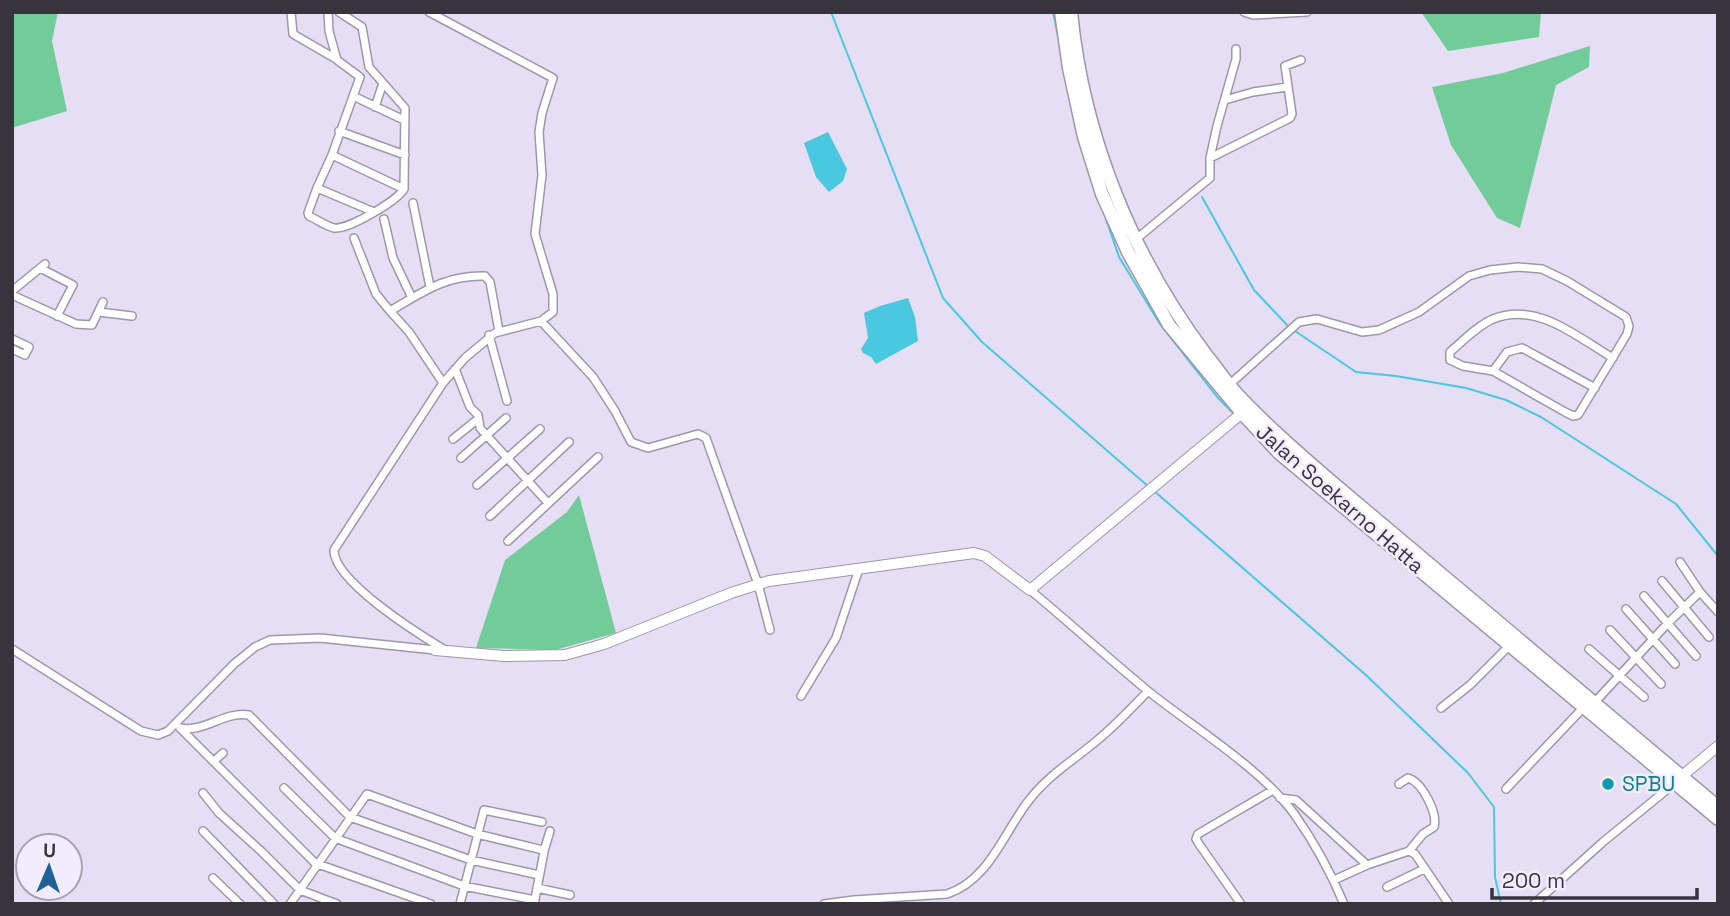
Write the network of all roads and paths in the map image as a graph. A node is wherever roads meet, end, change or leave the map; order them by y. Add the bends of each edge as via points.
1 (291, 12) edge
2 (328, 12) edge
3 (339, 12) edge
4 (429, 12) edge
5 (1061, 12) edge
6 (1071, 12) edge
7 (1244, 12) edge
8 (1307, 12) edge
9 (329, 32) junction
10 (1236, 49) dead end
11 (327, 52) junction
12 (337, 60) junction
13 (1301, 60) dead end
14 (369, 67) junction
15 (360, 78) junction
16 (383, 83) junction
17 (1287, 86) junction
18 (353, 96) junction
19 (1225, 100) junction
20 (375, 107) junction
21 (404, 120) junction
22 (340, 131) junction
23 (332, 155) junction
24 (405, 155) junction
25 (1210, 158) junction
26 (317, 188) junction
27 (404, 189) junction
28 (413, 203) dead end
29 (374, 212) junction
30 (384, 219) dead end
31 (354, 238) dead end
32 (1135, 240) junction
33 (430, 287) junction
34 (12, 293) edge
35 (412, 298) junction
36 (103, 302) dead end
37 (390, 311) junction
38 (99, 312) junction
39 (57, 316) junction
40 (132, 316) dead end
41 (541, 321) junction
42 (499, 331) junction
43 (489, 335) junction
44 (12, 339) edge
45 (12, 349) edge
46 (1613, 358) junction
47 (455, 369) junction
48 (1493, 371) junction
49 (443, 383) junction
50 (1229, 385) junction
51 (1595, 388) junction
52 (507, 401) dead end
53 (1237, 417) junction
54 (506, 418) dead end
55 (478, 419) junction
56 (540, 429) dead end
57 (486, 436) junction
58 (453, 439) dead end
59 (569, 442) dead end
60 (598, 457) dead end
61 (461, 458) dead end
62 (507, 458) junction
63 (527, 481) junction
64 (477, 485) dead end
65 (548, 503) junction
66 (489, 516) dead end
67 (508, 541) dead end
68 (1680, 562) dead end
69 (859, 569) junction
70 (1662, 582) dead end
71 (758, 584) junction
72 (1030, 590) junction
73 (1700, 592) junction
74 (1644, 596) dead end
75 (1685, 608) junction
76 (1626, 610) dead end
77 (1718, 612) edge
78 (1667, 624) junction
79 (769, 630) dead end
80 (1610, 630) dead end
81 (1709, 637) dead end
82 (1653, 639) junction
83 (1509, 647) junction
84 (12, 649) edge
85 (1590, 649) dead end
86 (440, 650) junction
87 (1696, 656) dead end
88 (1637, 657) junction
89 (1675, 664) dead end
90 (1618, 678) junction
91 (1661, 684) dead end
92 (1148, 691) junction
93 (801, 696) dead end
94 (1644, 697) dead end
95 (1591, 704) junction
96 (1441, 708) dead end
97 (178, 726) junction
98 (1718, 746) edge
99 (223, 753) dead end
100 (214, 761) junction
101 (1677, 781) junction
102 (1399, 784) dead end
103 (284, 788) dead end
104 (1506, 789) dead end
105 (1273, 790) junction
106 (202, 793) dead end
107 (1280, 799) junction
108 (1718, 807) edge
109 (350, 817) junction
110 (1718, 819) edge
111 (542, 822) dead end
112 (203, 831) dead end
113 (550, 831) dead end
114 (477, 834) junction
115 (335, 838) junction
116 (544, 851) junction
117 (1409, 851) junction
118 (471, 860) junction
119 (318, 864) junction
120 (1367, 865) junction
121 (1424, 869) junction
122 (539, 875) junction
123 (213, 878) dead end
124 (1334, 880) junction
125 (464, 886) junction
126 (1387, 887) dead end
127 (537, 888) junction
128 (300, 890) junction
129 (570, 895) dead end
130 (412, 901) edge
131 (534, 902) edge
132 (240, 904) edge
133 (274, 904) edge
134 (290, 904) edge
135 (337, 904) edge
136 (431, 904) edge
137 (460, 904) edge
138 (824, 904) edge
139 (1241, 904) edge
140 (1344, 904) edge
141 (1449, 904) edge
142 (1534, 904) edge

1 - 11 street via 293,34
2 - 9 street
3 - 14 street via 362,27
4 - 41 street via 554,78 541,113 542,175 535,234 554,305
5 - 53 highway, Jalan Soekarno Hatta via 1084,137 1102,194 1169,325
6 - 32 highway, Jalan Soekarno Hatta via 1080,74 1102,160
7 - 8 street
9 - 11 street
9 - 12 street
10 - 19 street
11 - 12 street
12 - 15 street
13 - 17 street via 1285,65
14 - 15 street
14 - 16 street
15 - 18 street
16 - 20 street
16 - 21 street via 405,108
17 - 19 street
17 - 25 street via 1290,118
18 - 20 street
18 - 22 street
19 - 25 street
20 - 21 street
21 - 24 street
22 - 23 street
22 - 24 street
23 - 26 street
23 - 27 street
24 - 27 street
25 - 32 street via 1210,178
26 - 29 street
26 - 29 street via 309,216 334,228
27 - 29 street
28 - 33 street
30 - 35 street via 393,258
31 - 37 street via 376,294
32 - 50 highway, Jalan Soekarno Hatta via 1185,326
33 - 35 street
33 - 42 street via 453,278 485,276
34 - 39 street
34 - 39 street via 43,266 73,285
35 - 37 street
36 - 38 street
37 - 49 street
38 - 39 street via 92,325
38 - 40 street
41 - 42 street
41 - 71 street via 593,377 631,442 648,448 704,435
42 - 43 street
43 - 47 street
43 - 52 street
44 - 45 street via 29,347 25,355
46 - 48 street via 1544,317 1505,315 1473,332 1449,356 1463,366
46 - 50 street via 1628,334 1626,317 1542,269 1518,267 1469,276 1419,312 1380,330 1362,332 1317,319 1299,322
46 - 51 street
47 - 49 street
47 - 55 street
48 - 51 street via 1507,352 1522,348
48 - 51 street via 1573,415 1578,415
49 - 86 street via 334,550 334,557 358,587
50 - 95 highway, Jalan Soekarno Hatta via 1285,442
53 - 72 street
53 - 83 highway, Jalan Soekarno Hatta
54 - 57 street
55 - 57 street
55 - 58 street
56 - 62 street
57 - 61 street
57 - 62 street
59 - 63 street
60 - 65 street
62 - 63 street
62 - 64 street
63 - 65 street
63 - 66 street
65 - 67 street
68 - 73 street
69 - 71 street
69 - 72 street via 978,553
69 - 93 street via 836,638
70 - 75 street
71 - 79 street
71 - 86 street via 565,655
72 - 92 street
73 - 75 street
73 - 77 street
74 - 78 street
75 - 78 street
75 - 81 street
76 - 82 street
78 - 82 street
78 - 87 street
80 - 88 street
82 - 88 street
82 - 89 street
83 - 95 highway, Jalan Soekarno Hatta
83 - 96 street
84 - 97 street via 141,732 158,735
85 - 90 street
86 - 97 street via 320,638 270,640 234,664
88 - 90 street
88 - 91 street
90 - 94 street
90 - 95 street
92 - 105 street
92 - 138 street via 1104,735 1040,787 990,860 958,891
95 - 101 highway, Jalan Soekarno Hatta
95 - 104 street
97 - 100 street
97 - 109 street via 193,729 227,715 249,715
98 - 101 street
99 - 100 street
100 - 119 street
101 - 108 highway, Jalan Soekarno Hatta
101 - 110 highway, Jalan Soekarno Hatta
101 - 142 street
102 - 117 street via 1413,780 1436,818 1434,827
103 - 115 street
105 - 107 street
105 - 139 street via 1196,839
106 - 128 street
107 - 120 street via 1296,800
107 - 124 street
109 - 114 street via 369,794
109 - 115 street
109 - 118 street
111 - 114 street via 485,809
112 - 133 street
113 - 116 street
114 - 116 street
114 - 118 street
115 - 119 street
115 - 125 street
116 - 122 street
117 - 120 street
117 - 121 street
118 - 122 street
118 - 125 street
119 - 128 street
119 - 130 street
120 - 124 street
121 - 126 street
121 - 141 street
122 - 127 street
123 - 132 street
124 - 140 street
125 - 131 street
125 - 137 street
127 - 129 street
127 - 131 street
128 - 134 street
128 - 135 street
130 - 136 street

